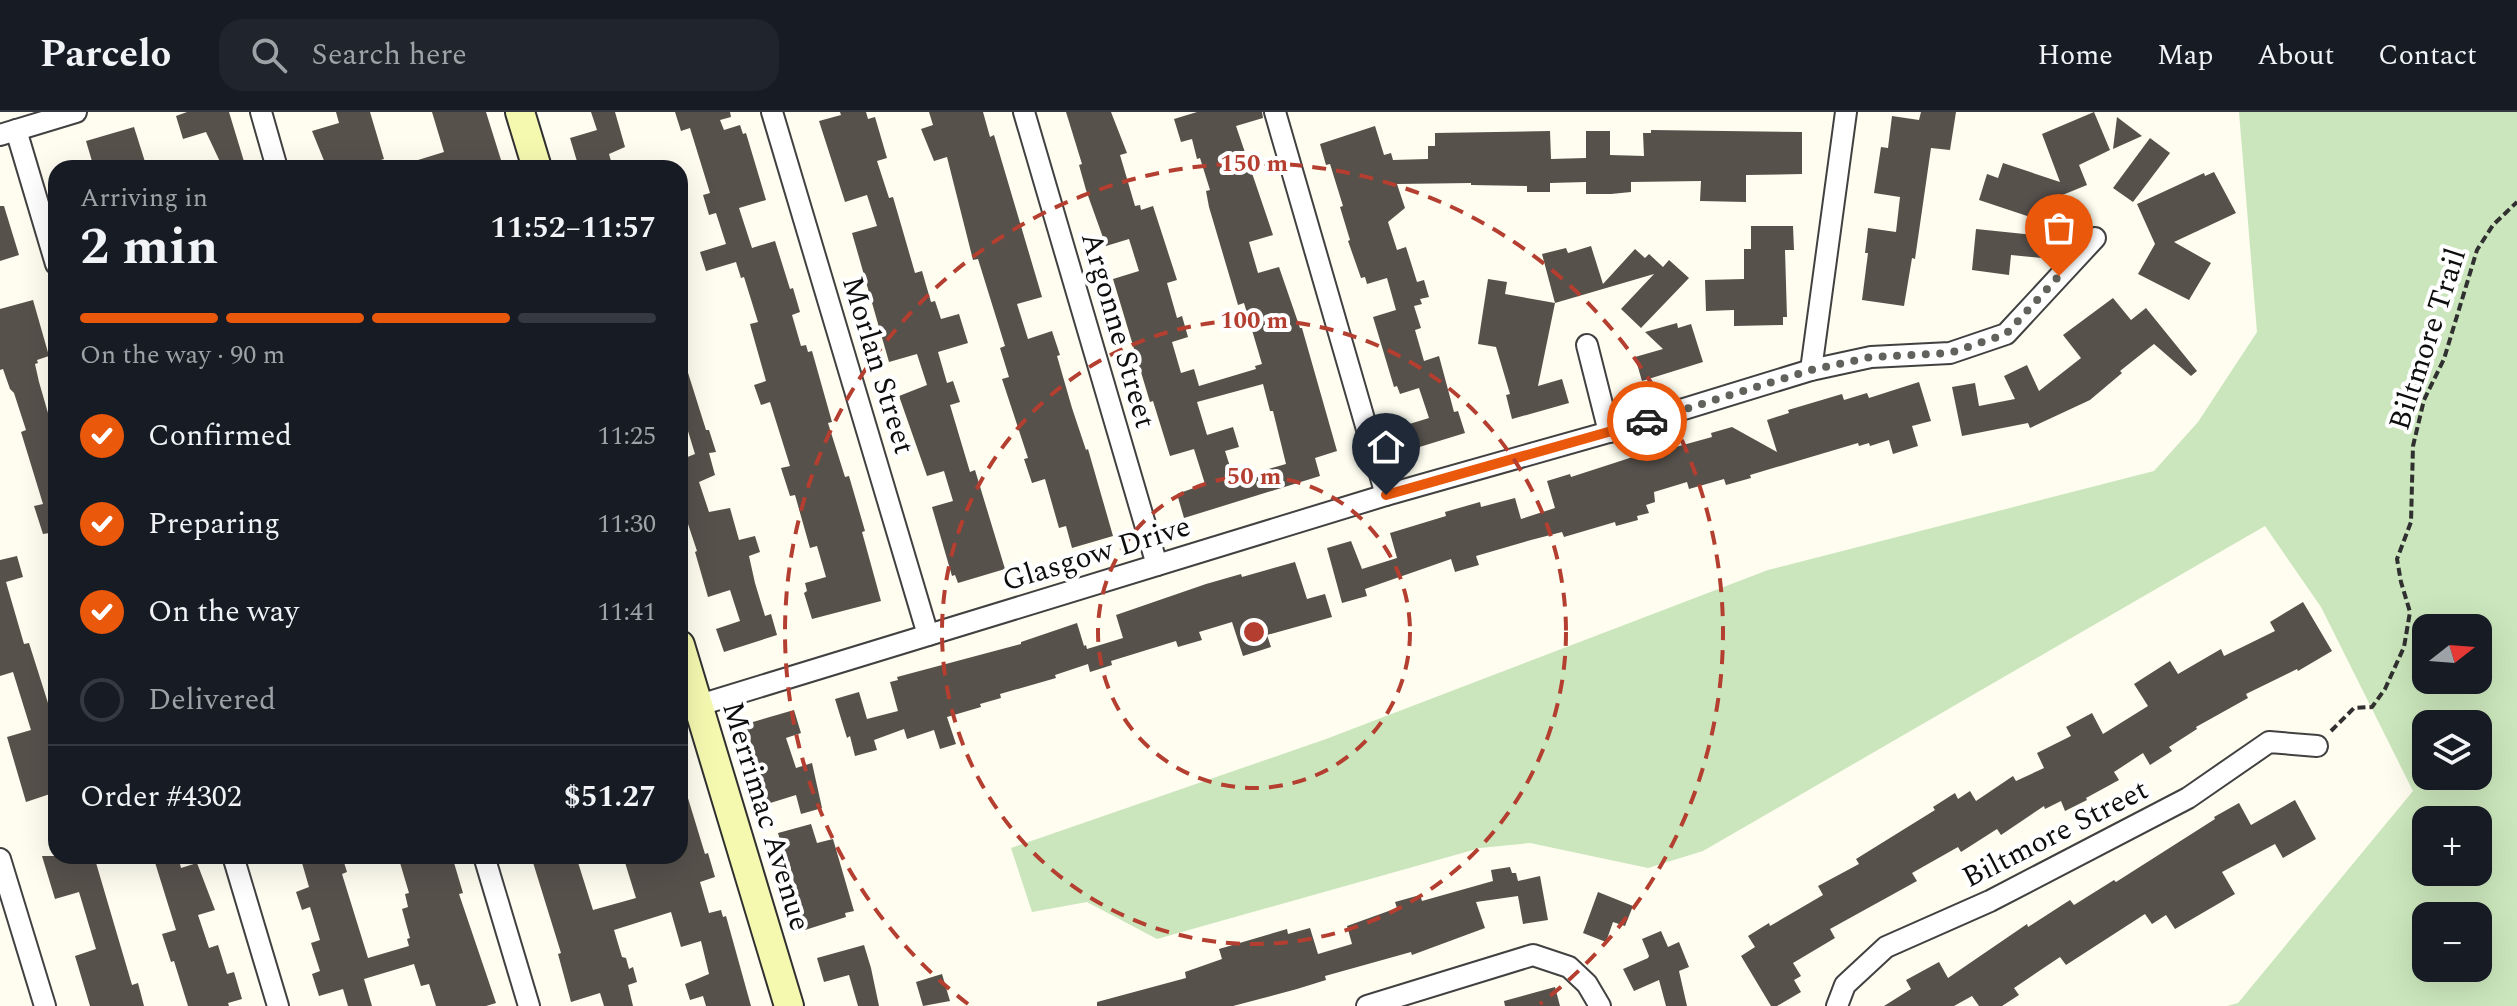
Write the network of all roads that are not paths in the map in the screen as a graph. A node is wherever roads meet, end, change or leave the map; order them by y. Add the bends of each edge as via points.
1 (76, 112) edge
2 (261, 112) edge
3 (520, 112) edge
4 (772, 112) edge
5 (1024, 112) edge
6 (1275, 112) edge
7 (1846, 112) edge
8 (8, 133) edge
9 (275, 160) edge
10 (535, 160) edge
11 (2095, 238) dead end
12 (48, 242) edge
13 (1587, 345) dead end
14 (1811, 370) junction
15 (1609, 432) junction
16 (1386, 495) junction
17 (1157, 565) junction
18 (928, 635) junction
19 (689, 708) edge
20 (2317, 746) road end
21 (0, 859) edge
22 (235, 864) edge
23 (486, 864) edge
24 (45, 1006) edge
25 (278, 1006) edge
26 (529, 1006) edge
27 (789, 1006) edge
28 (1367, 1006) edge
29 (1600, 1006) edge
30 (1837, 1006) edge

1 - 8 street
2 - 9 street
3 - 10 street
4 - 18 street, Morlan Street
5 - 17 street, Argonne Street
6 - 16 street
7 - 14 street
8 - 12 street
11 - 14 street, Glasgow Drive via 2006,334 1950,353 1871,357
13 - 15 street
14 - 15 street, Glasgow Drive
15 - 16 street, Glasgow Drive
16 - 17 street, Glasgow Drive
17 - 18 street, Glasgow Drive
18 - 19 street, Glasgow Drive
19 - 27 street, Merrimac Avenue
20 - 30 street, Biltmore Street via 2269,742 2188,798 1990,901 1886,947 1845,985
21 - 24 street
22 - 25 street
23 - 26 street
28 - 29 street via 1533,955 1569,967

